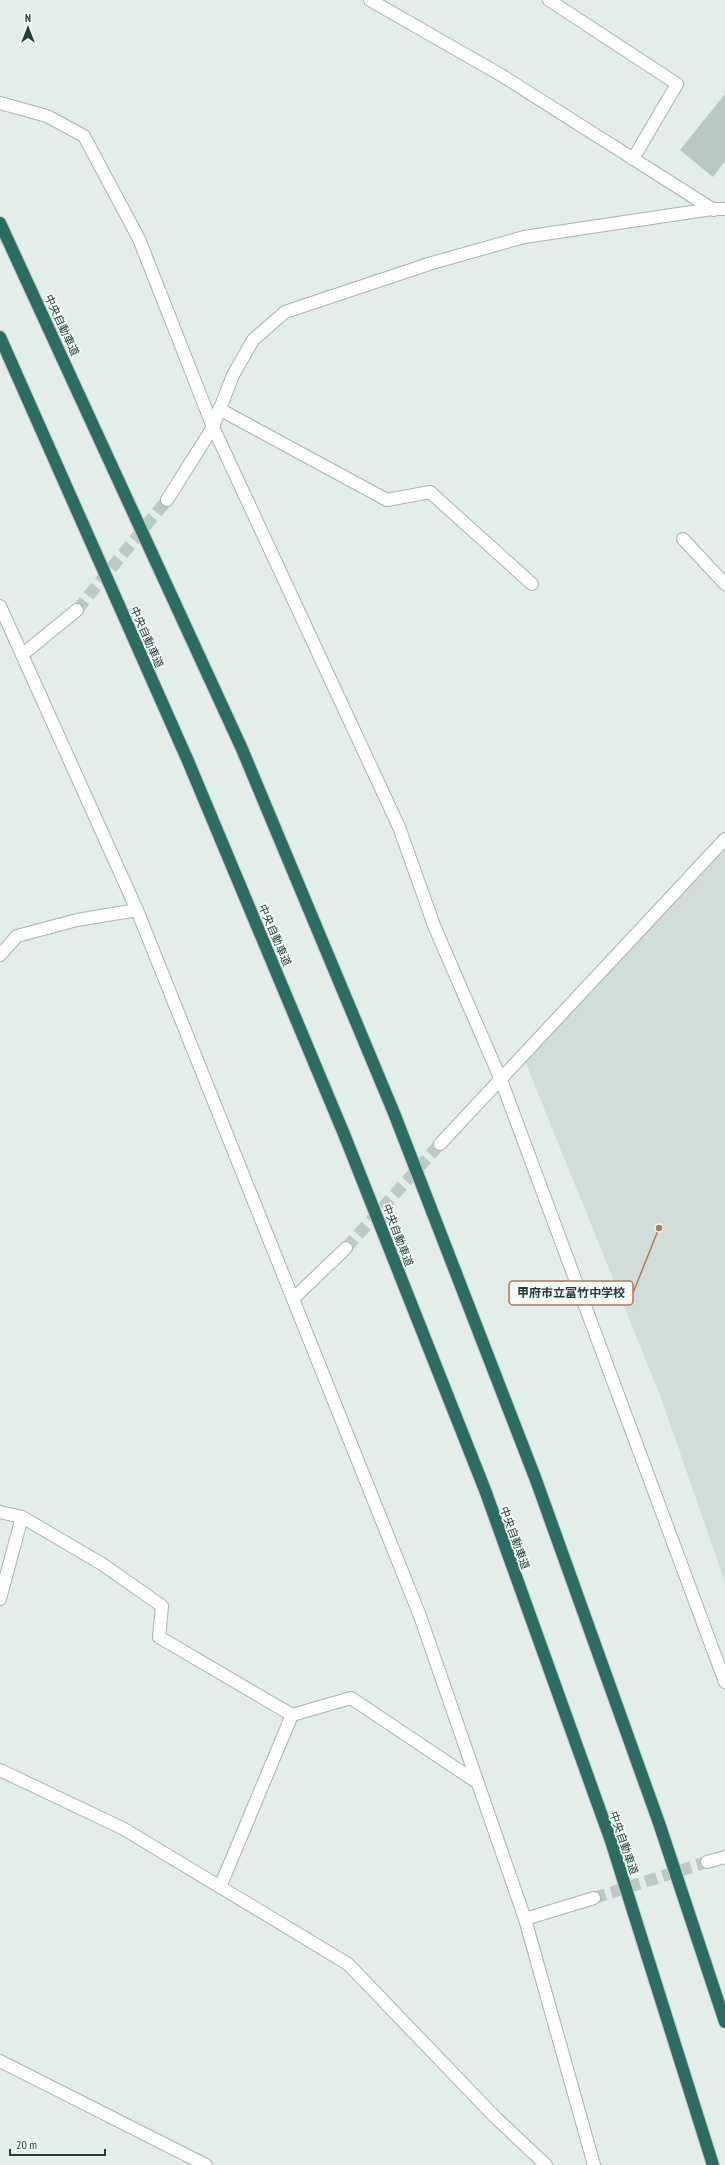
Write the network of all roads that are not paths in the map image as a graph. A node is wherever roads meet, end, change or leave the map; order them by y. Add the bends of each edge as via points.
1 (370, 0) edge
2 (549, 0) edge
3 (0, 103) edge
4 (633, 158) junction
5 (712, 209) junction
6 (725, 209) edge
7 (725, 217) edge
8 (0, 223) edge
9 (0, 337) edge
10 (220, 409) junction
11 (212, 427) junction
12 (167, 500) tunnel mouth
13 (683, 539) dead end
14 (532, 584) dead end
15 (725, 584) edge
16 (0, 606) edge
17 (77, 610) tunnel mouth
18 (23, 654) junction
19 (725, 839) edge
20 (137, 910) junction
21 (0, 955) edge
22 (501, 1080) junction
23 (440, 1144) tunnel mouth
24 (346, 1248) tunnel mouth
25 (293, 1299) junction
26 (0, 1512) edge
27 (22, 1517) junction
28 (0, 1599) edge
29 (725, 1682) edge
30 (292, 1715) junction
31 (0, 1770) edge
32 (478, 1783) junction
33 (725, 1857) edge
34 (707, 1862) tunnel mouth
35 (220, 1887) junction
36 (594, 1898) tunnel mouth
37 (525, 1919) junction
38 (725, 2022) edge
39 (0, 2061) edge
40 (206, 2165) edge
41 (546, 2165) edge
42 (594, 2165) edge
43 (713, 2165) edge

1 - 4 street via 501,76
2 - 4 street via 678,84
3 - 11 street via 47,116 84,136 139,240
4 - 5 street
5 - 6 street
5 - 7 street
5 - 10 street via 524,237 432,263 285,312 253,340 233,375
8 - 38 highway, 中央自動車道 via 242,749 394,1113 536,1480 657,1816
9 - 43 highway, 中央自動車道 via 194,776 344,1134 479,1476 611,1841
10 - 11 street
10 - 14 street via 386,500 430,492
11 - 12 street
11 - 22 street via 399,827 435,928
13 - 15 street
16 - 18 street
17 - 18 street
18 - 20 street
19 - 22 street
20 - 21 street via 77,920 17,936
20 - 25 street
22 - 23 street
22 - 29 street
24 - 25 street
25 - 32 street via 420,1616
26 - 27 street
27 - 28 street
27 - 30 street via 102,1564 162,1606 159,1637
30 - 32 street via 351,1698
30 - 35 street
31 - 35 street via 124,1829
32 - 37 street
33 - 34 street
35 - 41 street via 348,1964 495,2117
36 - 37 street
37 - 42 street
39 - 40 street

